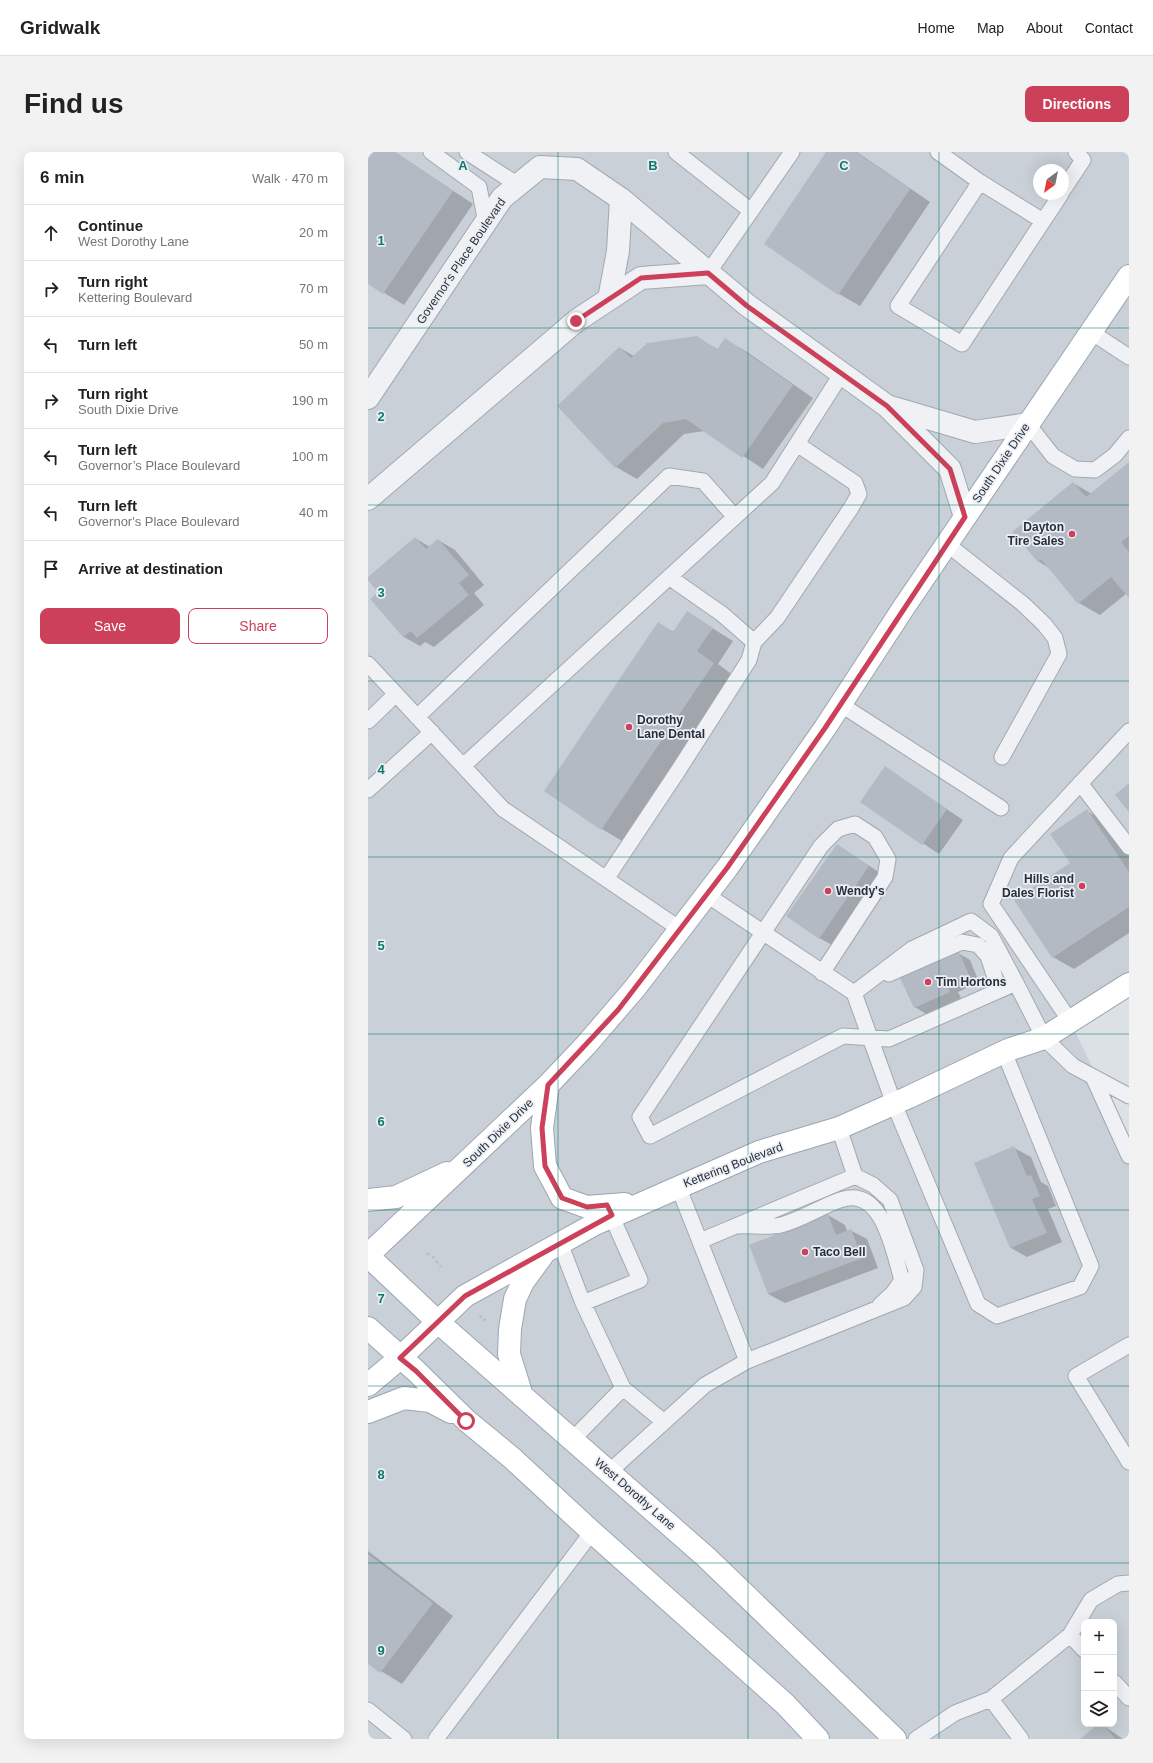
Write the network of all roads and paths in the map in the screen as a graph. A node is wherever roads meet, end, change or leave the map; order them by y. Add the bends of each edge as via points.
1 (431, 152) edge
2 (467, 152) edge
3 (676, 152) edge
4 (792, 152) edge
5 (938, 152) edge
6 (1076, 155) edge
7 (1069, 174) edge
8 (980, 182) junction
9 (518, 185) junction
10 (621, 199) junction
11 (1057, 200) edge
12 (751, 210) junction
13 (1043, 221) junction
14 (486, 223) junction
15 (708, 273) junction
16 (1129, 276) edge
17 (609, 299) junction
18 (1091, 332) junction
19 (1129, 357) edge
20 (842, 373) junction
21 (368, 398) edge
22 (887, 406) junction
23 (1028, 424) junction
24 (1129, 438) edge
25 (797, 444) junction
26 (368, 499) edge
27 (735, 517) junction
28 (965, 517) junction
29 (947, 544) junction
30 (669, 577) junction
31 (754, 642) junction
32 (368, 664) edge
33 (396, 694) junction
34 (840, 704) junction
35 (417, 717) junction
36 (368, 721) edge
37 (1129, 731) edge
38 (432, 732) junction
39 (1002, 757) dead end
40 (463, 766) junction
41 (1080, 783) junction
42 (368, 790) edge
43 (1001, 808) dead end
44 (1129, 847) edge
45 (606, 879) junction
46 (707, 895) junction
47 (680, 929) junction
48 (763, 933) junction
49 (822, 973) junction
50 (1016, 983) junction
51 (866, 984) junction
52 (1129, 984) edge
53 (999, 990) junction
54 (854, 994) junction
55 (1070, 1021) junction
56 (871, 1038) junction
57 (1044, 1038) junction
58 (1004, 1052) junction
59 (1093, 1077) junction
60 (548, 1085) junction
61 (1128, 1094) edge
62 (894, 1104) junction
63 (839, 1128) junction
64 (1129, 1156) edge
65 (466, 1164) junction
66 (855, 1176) junction
67 (678, 1186) junction
68 (368, 1200) edge
69 (610, 1210) junction
70 (738, 1226) junction
71 (700, 1241) junction
72 (553, 1246) junction
73 (427, 1253) dead end
74 (368, 1256) edge
75 (441, 1267) dead end
76 (584, 1303) junction
77 (873, 1311) junction
78 (479, 1313) dead end
79 (491, 1319) dead end
80 (483, 1320) junction
81 (438, 1322) junction
82 (480, 1323) dead end
83 (368, 1328) edge
84 (1129, 1344) edge
85 (400, 1358) junction
86 (747, 1361) junction
87 (368, 1385) edge
88 (623, 1388) junction
89 (522, 1396) junction
90 (368, 1412) edge
91 (466, 1421) junction
92 (664, 1422) junction
93 (572, 1440) junction
94 (1129, 1462) edge
95 (609, 1472) junction
96 (592, 1532) junction
97 (1129, 1583) edge
98 (1070, 1635) junction
99 (1081, 1647) edge
100 (1117, 1685) edge
101 (1129, 1698) edge
102 (991, 1699) junction
103 (368, 1710) edge
104 (404, 1739) edge
105 (436, 1739) edge
106 (818, 1739) edge
107 (895, 1739) edge
108 (916, 1739) edge
109 (1021, 1739) edge

1 - 14 lane via 479,187
2 - 9 lane
3 - 12 lane
4 - 12 lane
5 - 8 lane
6 - 7 lane
8 - 13 lane
8 - 13 lane via 898,306 962,344
9 - 10 street, Governor's Place Boulevard via 540,167 577,169
9 - 14 street, Governor's Place Boulevard via 502,198
10 - 15 street, Governor's Place Boulevard
10 - 17 street via 618,251
11 - 13 lane
12 - 15 lane
14 - 21 street, Governor's Place Boulevard
15 - 17 street via 641,278
15 - 20 street, Governor's Place Boulevard via 747,306
16 - 18 main road, South Dixie Drive
17 - 26 street via 576,321
18 - 19 lane
18 - 23 main road, South Dixie Drive
20 - 22 street, Governor's Place Boulevard
20 - 25 lane
22 - 23 street via 975,432
22 - 28 street via 950,469
23 - 24 lane via 1053,456 1075,469 1095,470 1115,455
23 - 28 main road, South Dixie Drive
25 - 27 lane via 772,483
25 - 31 lane via 855,483 859,494 777,618
27 - 30 lane
27 - 35 lane via 703,481 669,476
28 - 29 main road, South Dixie Drive
29 - 34 main road, South Dixie Drive
29 - 39 lane via 1023,604 1055,638 1059,654
30 - 31 lane via 722,614
30 - 40 lane
31 - 45 lane via 749,660
32 - 33 lane
33 - 35 lane
33 - 36 lane
34 - 43 lane
34 - 46 main road, South Dixie Drive
35 - 38 lane
37 - 41 lane
38 - 40 lane
38 - 42 lane
40 - 45 lane via 503,809
41 - 44 lane
41 - 55 lane via 1011,858 991,904
45 - 47 lane
46 - 47 main road, South Dixie Drive
46 - 48 lane
47 - 60 main road, South Dixie Drive via 618,1010
48 - 49 lane
48 - 49 lane via 821,846 838,829 855,824 875,837 888,859 885,877
48 - 56 lane via 640,1118 650,1136 843,1036
49 - 54 lane
50 - 51 lane via 991,936 970,921 912,949
50 - 53 lane
50 - 57 lane
51 - 53 lane via 962,942 978,945 988,956
51 - 54 lane
52 - 55 main road, Kettering Boulevard
53 - 56 lane via 889,1039
54 - 56 lane
55 - 57 main road, Kettering Boulevard
56 - 62 lane
57 - 58 main road, Kettering Boulevard
57 - 59 lane via 1074,1066
58 - 62 main road, Kettering Boulevard
58 - 62 lane via 1091,1266 1080,1287 997,1316 978,1304
59 - 61 lane
59 - 64 lane
60 - 65 main road, South Dixie Drive
60 - 69 main road, Kettering Boulevard via 542,1128 545,1166 562,1198 587,1207
62 - 63 main road, Kettering Boulevard
63 - 66 lane
63 - 67 main road, Kettering Boulevard via 759,1152
65 - 68 main road via 396,1197
65 - 74 main road, South Dixie Drive
66 - 70 lane
66 - 77 lane via 874,1184 890,1200 916,1270 914,1286 904,1298
67 - 69 main road, Kettering Boulevard via 638,1203
67 - 71 lane
69 - 72 main road
69 - 76 lane via 640,1280
70 - 71 lane
70 - 77 lane via 780,1225 854,1197 871,1204 884,1221 902,1280 893,1293
71 - 86 lane
72 - 76 lane
72 - 81 main road via 465,1296
72 - 89 main road via 523,1282 516,1299 510,1328 508,1354
73 - 75 path via 434,1257
74 - 81 main road, West Dorothy Lane
76 - 88 lane
77 - 86 lane
78 - 80 path
79 - 80 path
80 - 82 path
81 - 85 main road
81 - 89 main road, West Dorothy Lane
83 - 85 main road
84 - 94 lane via 1076,1376
85 - 87 main road
85 - 91 main road
86 - 92 lane via 705,1385
88 - 92 lane
88 - 93 lane
89 - 93 main road, West Dorothy Lane
90 - 91 main road via 404,1398 430,1401
91 - 96 main road via 512,1458
92 - 95 lane
93 - 95 main road, West Dorothy Lane
95 - 107 main road, West Dorothy Lane via 706,1557
96 - 105 lane
96 - 106 main road via 785,1704
97 - 98 lane via 1118,1584 1091,1600
98 - 99 lane
98 - 102 lane
100 - 101 lane
102 - 108 lane via 954,1713
102 - 109 lane
103 - 104 lane

